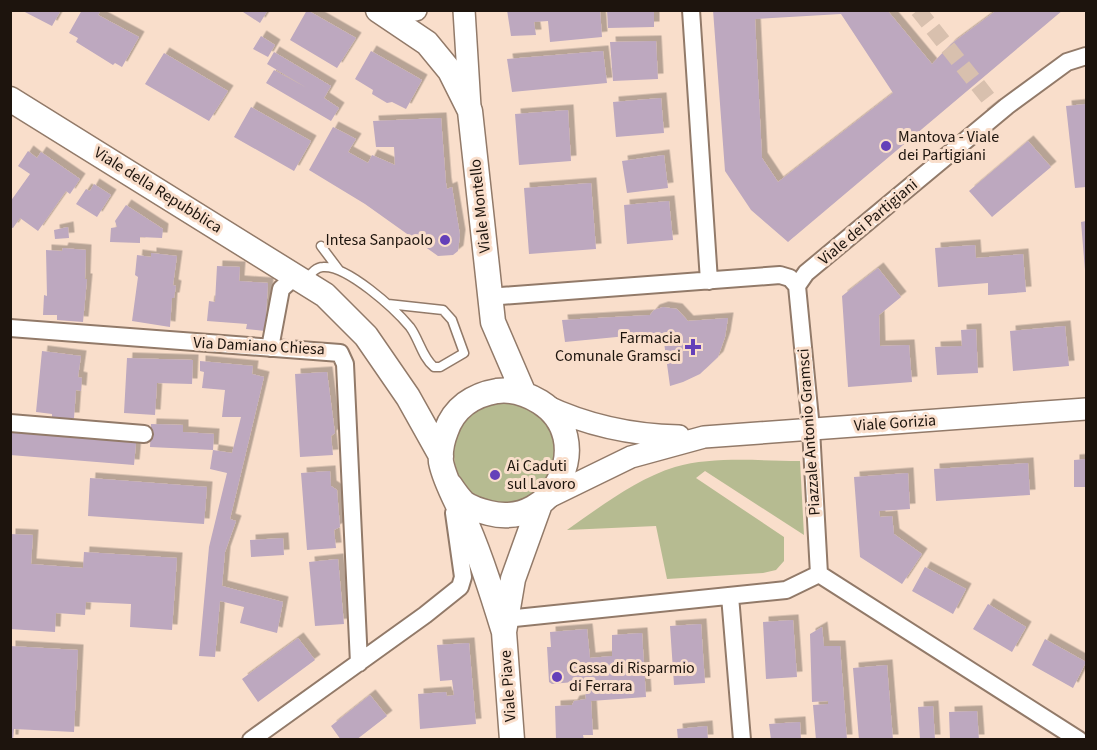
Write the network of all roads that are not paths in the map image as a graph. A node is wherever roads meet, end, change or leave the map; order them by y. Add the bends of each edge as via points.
1 (416, 10) edge
2 (464, 10) edge
3 (691, 10) edge
4 (381, 13) edge
5 (1086, 56) edge
6 (10, 99) edge
7 (470, 111) junction
8 (321, 246) dead end
9 (339, 270) junction
10 (305, 281) junction
11 (709, 281) junction
12 (797, 286) junction
13 (488, 297) junction
14 (388, 304) junction
15 (10, 328) edge
16 (270, 348) junction
17 (534, 399) junction
18 (1086, 409) edge
19 (10, 423) edge
20 (811, 429) junction
21 (144, 434) dead end
22 (704, 437) junction
23 (441, 456) junction
24 (450, 485) junction
25 (544, 500) junction
26 (819, 574) junction
27 (730, 596) junction
28 (505, 626) junction
29 (359, 663) junction
30 (251, 740) edge
31 (512, 740) edge
32 (742, 740) edge
33 (1079, 740) edge

1 - 4 street
2 - 7 street, Viale Montello
3 - 11 street
4 - 7 main road via 427,43 450,71
5 - 12 street, Viale dei Partigiani via 1067,62 1007,106 806,273
6 - 10 main road, Viale della Repubblica
7 - 13 main road, Viale Montello
8 - 9 lane
9 - 10 lane via 320,267
9 - 14 lane
10 - 16 street via 290,280 281,289
10 - 23 main road, Viale della Repubblica via 366,336 408,397
11 - 12 street via 780,275
11 - 13 street
12 - 20 street, Piazzale Antonio Gramsci
13 - 17 main road, Viale Montello via 493,322
14 - 14 lane via 410,327 434,367 464,352 452,320 442,310
15 - 16 street, Via Damiano Chiesa
16 - 29 street, Via Damiano Chiesa via 334,350 345,364
17 - 22 street via 569,417 628,434
17 - 23 main road via 502,390 469,401 448,423
17 - 25 main road via 552,413 564,434 566,456 560,480
18 - 20 street, Viale Gorizia
19 - 21 street
20 - 22 street, Viale Gorizia
20 - 26 street, Piazzale Antonio Gramsci
22 - 25 street via 631,457
23 - 24 main road
24 - 25 main road via 465,504 498,516 518,514
24 - 28 main road
24 - 29 street via 463,577 460,587
25 - 28 main road via 513,579
26 - 27 street via 786,590
26 - 33 street
27 - 28 street
27 - 32 street
28 - 31 main road, Viale Piave
29 - 30 street

